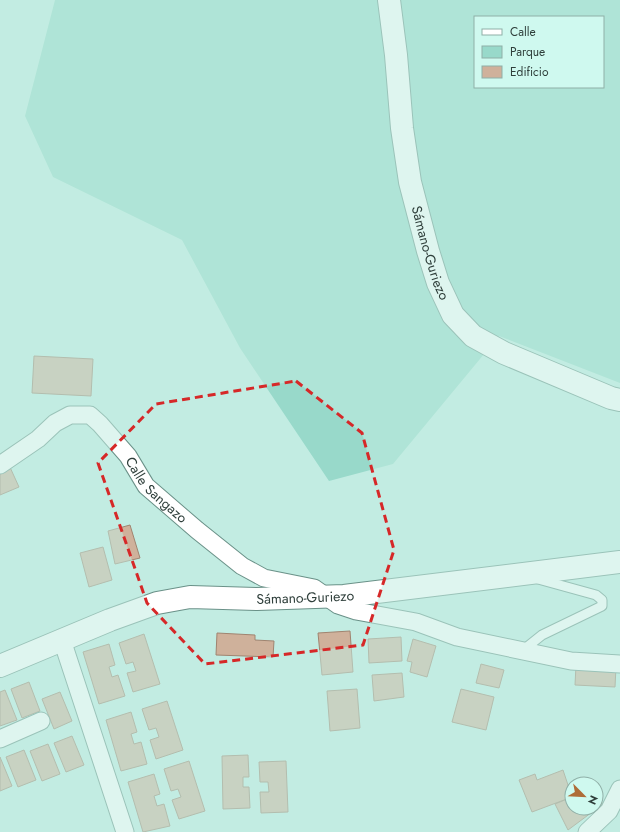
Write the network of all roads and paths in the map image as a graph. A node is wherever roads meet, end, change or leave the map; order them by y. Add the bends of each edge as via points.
1 (389, 0) edge
2 (620, 400) edge
3 (0, 465) edge
4 (620, 562) edge
5 (519, 574) junction
6 (326, 597) junction
7 (62, 640) junction
8 (522, 650) junction
9 (620, 664) edge
10 (0, 666) edge
11 (41, 721) dead end
12 (0, 738) edge
13 (620, 789) edge
14 (125, 832) edge
15 (587, 832) edge

1 - 2 street, Sámano-Guriezo via 410,182 438,283 453,315 473,336 504,353
3 - 6 street, Calle Sangazo via 70,415 90,415 128,456 146,486 242,566 264,578 314,588
4 - 5 street, Sámano-Guriezo
5 - 6 street, Sámano-Guriezo
5 - 8 lane via 596,595 602,600 602,606 542,635
6 - 7 street, Sámano-Guriezo via 190,597 158,604
6 - 8 street, Calle Sangazo via 338,605 356,611 416,622 457,637
7 - 10 street, Sámano-Guriezo
7 - 14 street
8 - 9 street, Calle Sangazo via 571,660
11 - 12 street
13 - 15 street via 609,811

